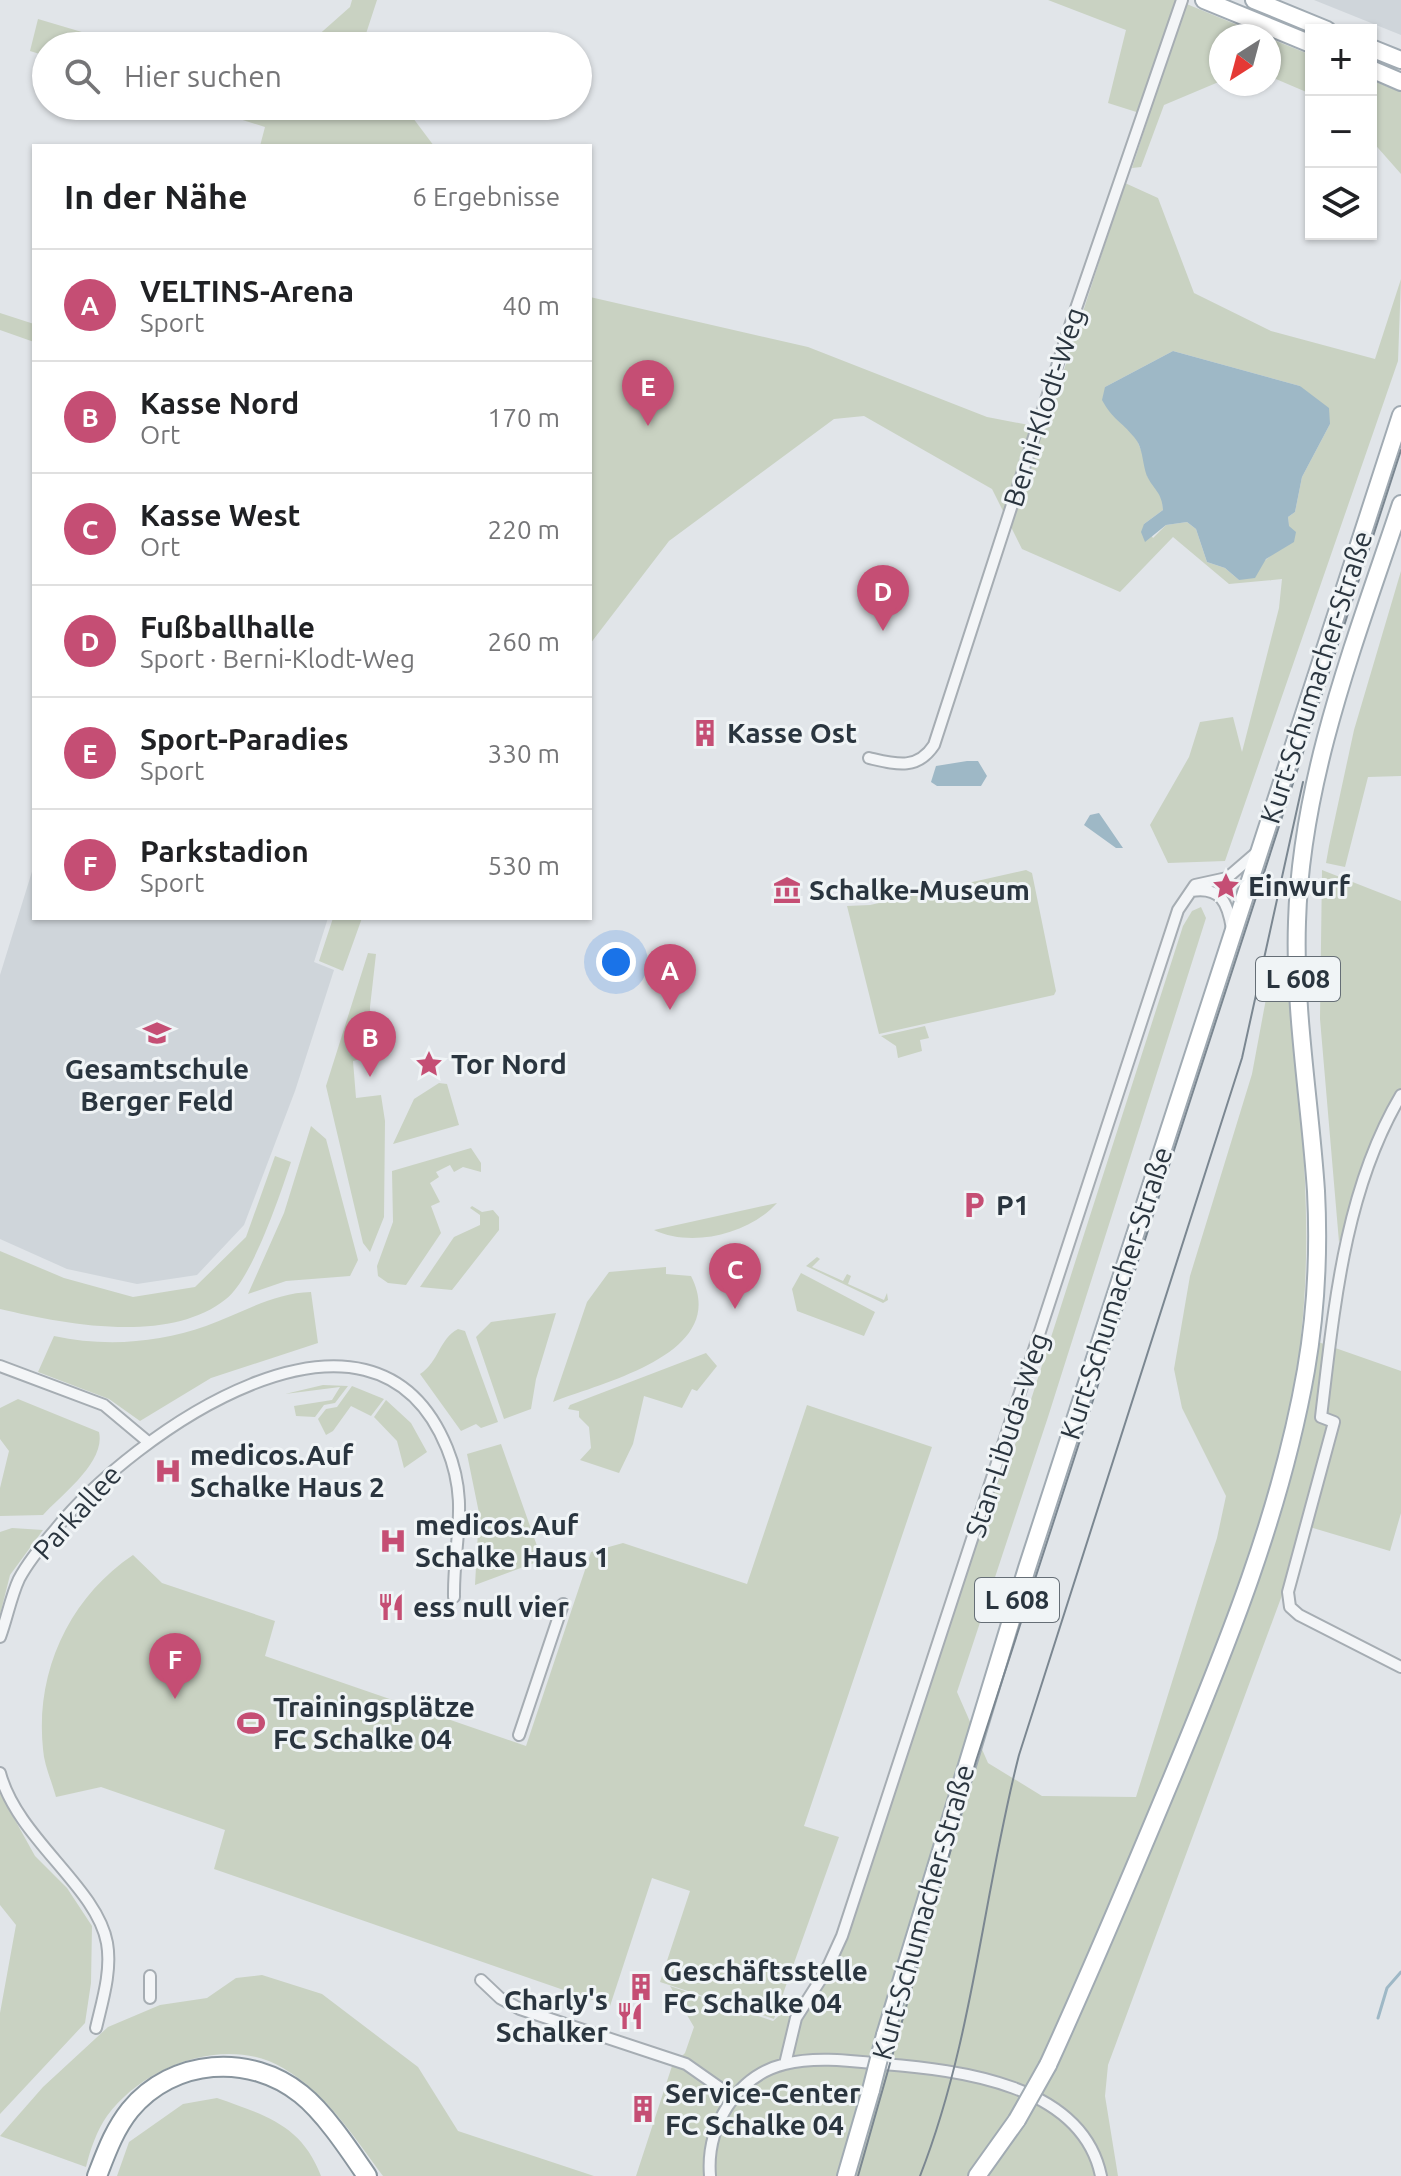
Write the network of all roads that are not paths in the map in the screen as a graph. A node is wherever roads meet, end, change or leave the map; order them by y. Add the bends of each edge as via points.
1 (1182, 0) edge
2 (1204, 0) edge
3 (1254, 0) edge
4 (1312, 24) edge
5 (1305, 42) edge
6 (1377, 50) edge
7 (1401, 60) edge
8 (1377, 72) edge
9 (1401, 82) edge
10 (1401, 415) edge
11 (1401, 504) edge
12 (869, 758) dead end
13 (1260, 848) junction
14 (1189, 892) junction
15 (1233, 935) junction
16 (1401, 1095) edge
17 (0, 1366) edge
18 (147, 1441) junction
19 (454, 1597) dead end
20 (563, 1604) dead end
21 (0, 1637) edge
22 (1401, 1667) edge
23 (519, 1735) dead end
24 (0, 1773) edge
25 (150, 1976) dead end
26 (481, 1980) dead end
27 (150, 1998) dead end
28 (96, 2028) dead end
29 (785, 2064) junction
30 (733, 2097) junction
31 (343, 2147) junction
32 (97, 2176) edge
33 (355, 2176) edge
34 (367, 2176) edge
35 (710, 2176) edge
36 (846, 2176) edge
37 (977, 2176) edge
38 (1101, 2176) edge

1 - 12 street, Berni-Klodt-Weg via 934,745 910,764
2 - 5 main road
3 - 4 main road
6 - 7 main road
8 - 9 main road
10 - 13 main road, Kurt-Schumacher-Straße / L 608
11 - 37 main road, Kurt-Schumacher-Straße / L 608, bridge via 1327,733 1301,860 1298,993 1317,1243 1306,1368 1290,1443 1223,1656 1090,1974 1048,2065
13 - 14 street via 1235,873 1195,885
13 - 15 main road, Kurt-Schumacher-Straße / L 608
14 - 15 street via 1211,890 1226,900
14 - 29 street, Stan-Libuda-Weg via 1178,910 842,1936 796,2018
15 - 36 main road, Kurt-Schumacher-Straße / L 608, bridge via 1027,1568
16 - 22 street via 1361,1193 1339,1268 1321,1417 1334,1422 1288,1592 1290,1607 1299,1615
17 - 18 street via 104,1405
18 - 19 street, Parkallee via 222,1397 291,1372 348,1367 385,1378 421,1406 447,1448 461,1509
18 - 21 street, Parkallee via 85,1495 34,1557 18,1580
20 - 23 street
24 - 28 street via 15,1808 74,1883 107,1942 106,1982
25 - 27 street
26 - 30 street via 520,2009 686,2064
29 - 30 street
29 - 38 street via 846,2060 903,2065 1007,2087 1034,2097 1081,2131
30 - 35 street via 712,2139
31 - 32 highway via 319,2113 283,2081 263,2072 217,2066 178,2075 145,2095 117,2128
31 - 33 highway
31 - 34 highway

